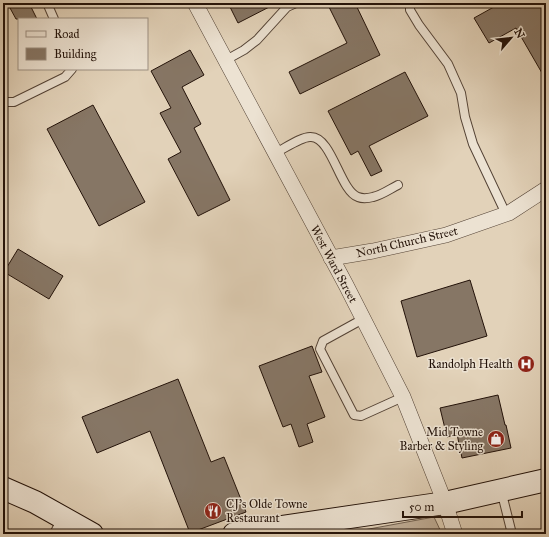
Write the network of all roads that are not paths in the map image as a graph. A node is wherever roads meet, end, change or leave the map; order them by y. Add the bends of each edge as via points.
1 (47, 3) edge
2 (196, 3) edge
3 (296, 3) edge
4 (410, 3) edge
5 (54, 18) edge
6 (226, 60) junction
7 (71, 70) edge
8 (3, 99) edge
9 (275, 153) junction
10 (398, 185) dead end
11 (546, 189) edge
12 (506, 214) junction
13 (331, 258) junction
14 (363, 319) junction
15 (403, 397) junction
16 (546, 480) edge
17 (3, 488) edge
18 (500, 490) junction
19 (445, 502) junction
20 (58, 526) edge
21 (92, 534) edge
22 (234, 534) edge
23 (455, 534) edge
24 (512, 534) edge

1 - 5 lane
2 - 6 street, West Ward Street
3 - 6 lane via 287,7 257,40
4 - 12 lane via 410,10 448,64 461,92 473,144
6 - 9 street, West Ward Street
7 - 8 lane via 65,77 14,102 6,102
9 - 10 lane via 304,137 312,136 327,148 349,190 357,197 375,197
9 - 13 street, West Ward Street
11 - 12 street, North Church Street
12 - 13 street, North Church Street via 446,235
13 - 14 street, West Ward Street
14 - 15 street, West Ward Street
14 - 15 lane via 323,341 320,350 354,415 361,416
15 - 19 street, West Ward Street
16 - 18 street
17 - 20 street via 35,502
18 - 19 street
18 - 24 lane
19 - 22 street
19 - 23 street, West Ward Street
20 - 21 street

